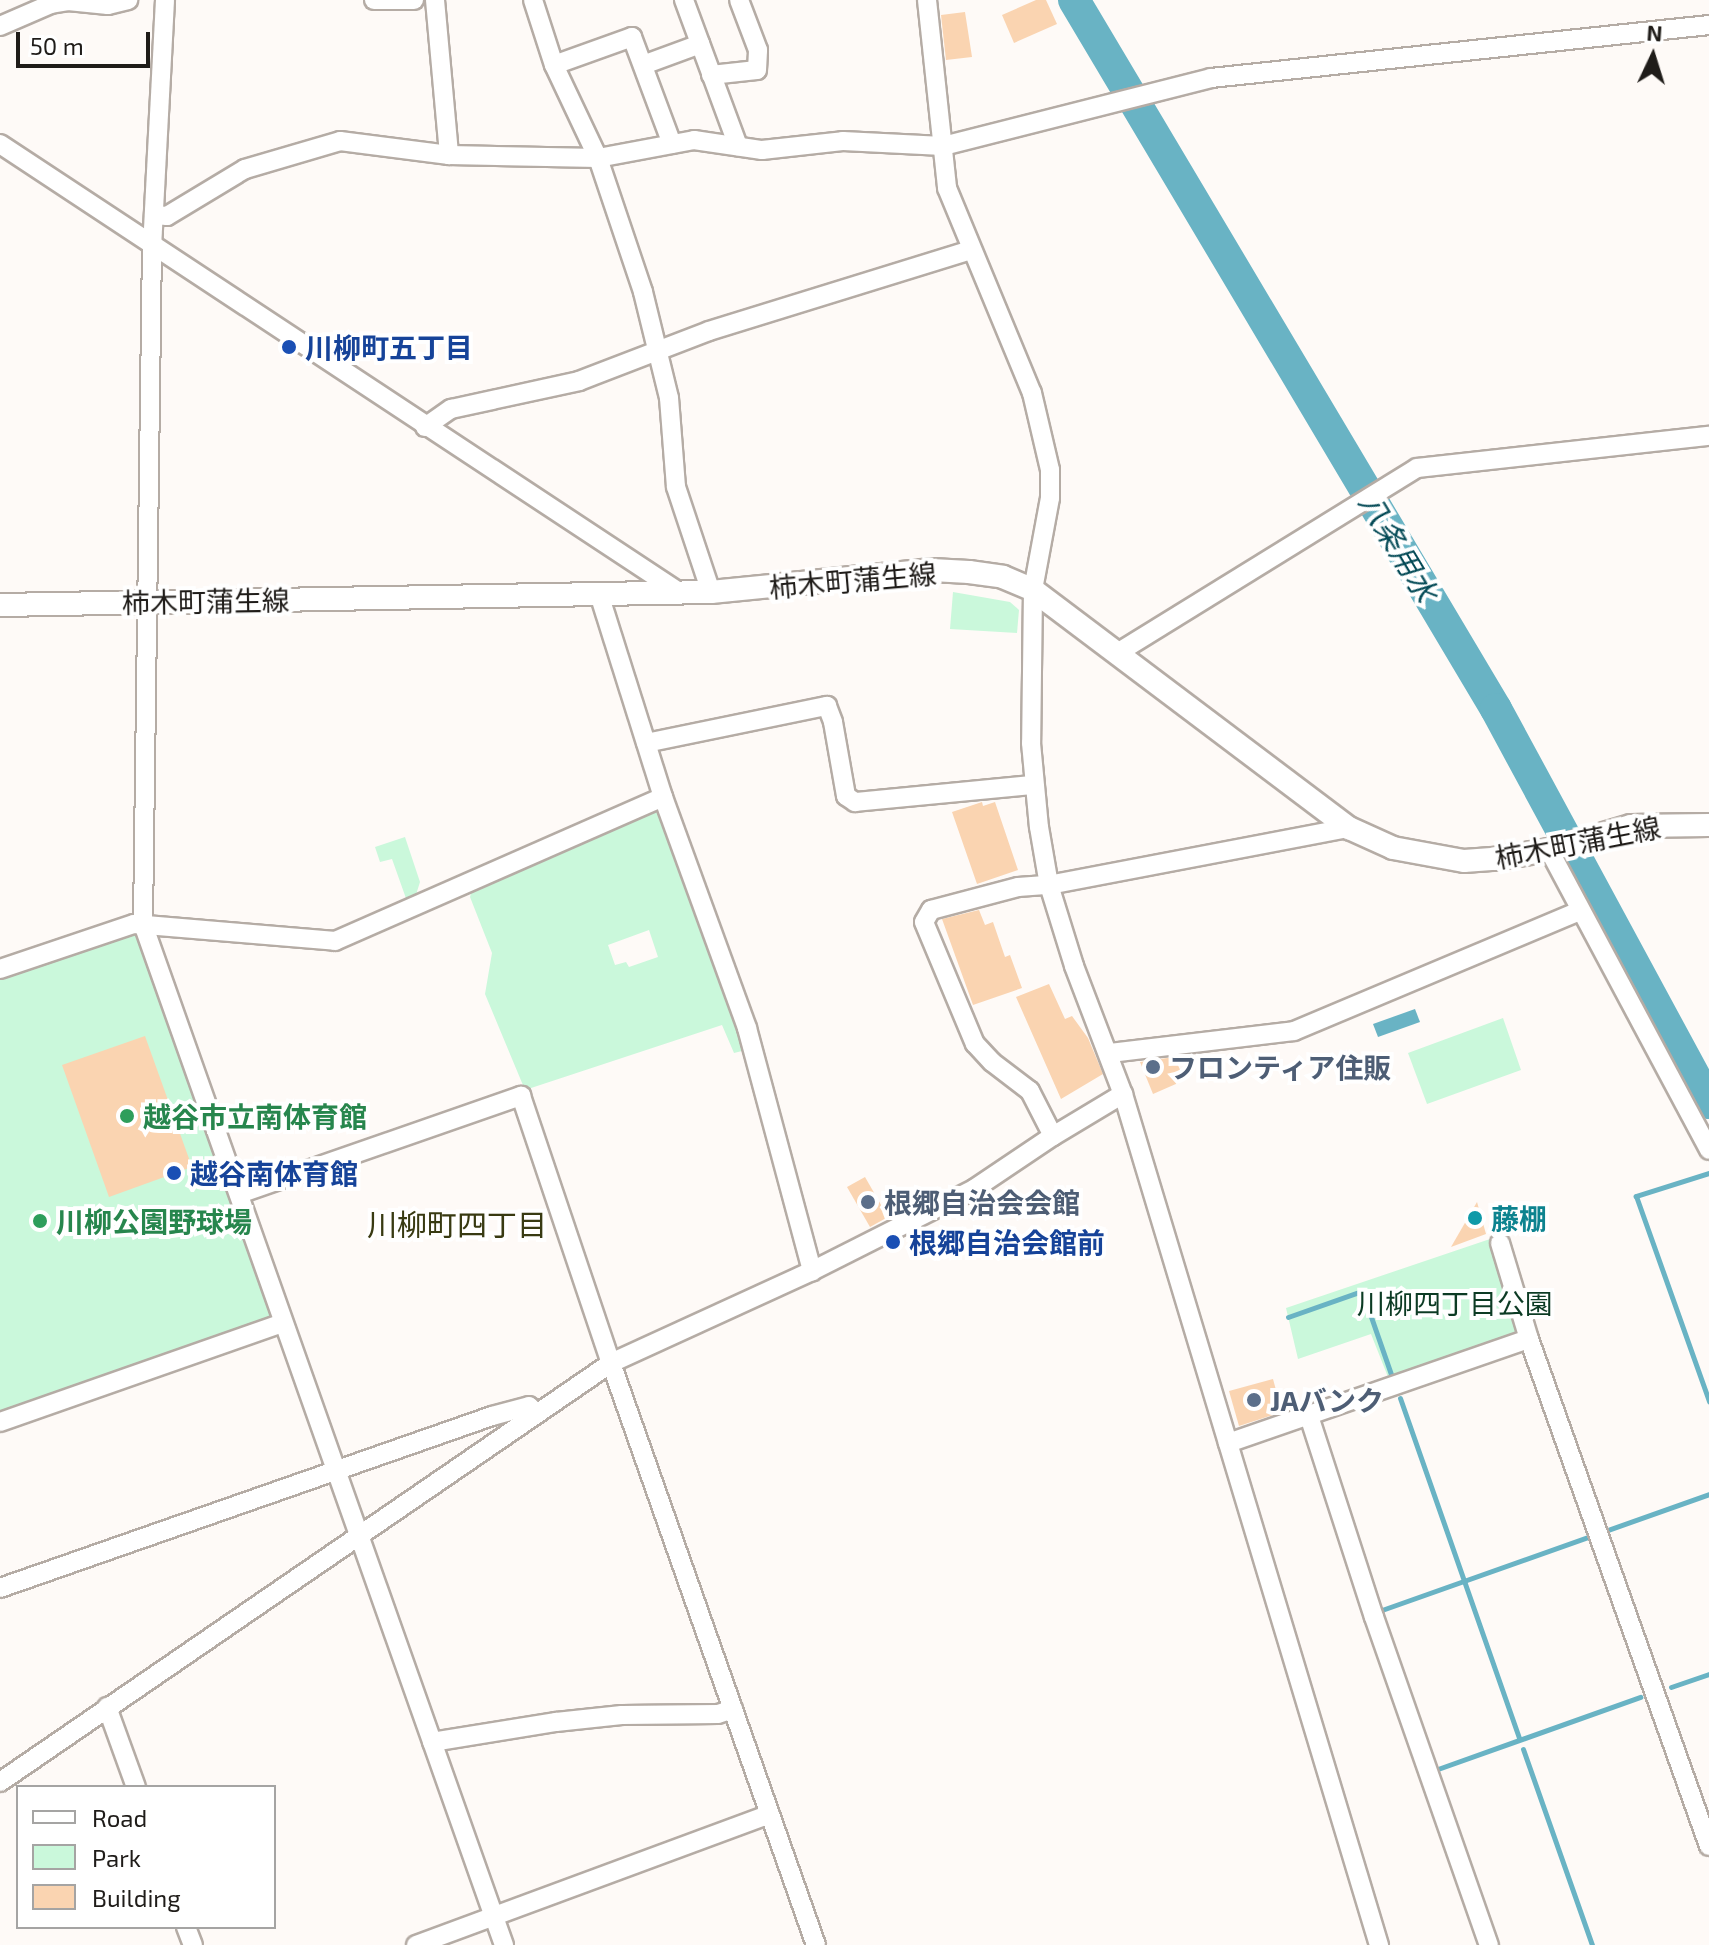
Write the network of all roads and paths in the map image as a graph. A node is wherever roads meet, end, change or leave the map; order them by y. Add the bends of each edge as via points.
1 (128, 0) edge
2 (165, 0) edge
3 (374, 0) edge
4 (414, 0) edge
5 (435, 0) edge
6 (533, 0) edge
7 (684, 0) edge
8 (739, 0) edge
9 (927, 0) edge
10 (52, 2) edge
11 (1709, 25) edge
12 (0, 26) edge
13 (700, 44) junction
14 (554, 65) junction
15 (643, 65) junction
16 (711, 75) junction
17 (0, 144) edge
18 (672, 144) junction
19 (738, 146) junction
20 (943, 146) junction
21 (449, 155) junction
22 (598, 158) junction
23 (154, 215) junction
24 (152, 244) junction
25 (971, 250) junction
26 (657, 350) junction
27 (425, 427) junction
28 (1709, 436) edge
29 (1033, 590) junction
30 (679, 592) junction
31 (711, 592) junction
32 (599, 594) junction
33 (149, 602) junction
34 (0, 605) edge
35 (1119, 652) junction
36 (646, 743) junction
37 (1033, 785) junction
38 (663, 797) junction
39 (1709, 825) edge
40 (1349, 828) junction
41 (1554, 849) junction
42 (1049, 885) junction
43 (1580, 911) junction
44 (143, 924) junction
45 (0, 969) edge
46 (1110, 1053) junction
47 (1123, 1094) junction
48 (1053, 1136) junction
49 (1709, 1150) edge
50 (239, 1194) junction
51 (1500, 1243) dead end
52 (812, 1271) junction
53 (283, 1323) junction
54 (1529, 1339) junction
55 (611, 1363) junction
56 (536, 1413) junction
57 (1309, 1416) junction
58 (0, 1422) edge
59 (1228, 1443) junction
60 (337, 1470) junction
61 (361, 1535) junction
62 (0, 1588) edge
63 (107, 1707) junction
64 (733, 1709) junction
65 (432, 1742) junction
66 (0, 1782) edge
67 (135, 1785) edge
68 (770, 1814) junction
69 (1709, 1846) edge
70 (495, 1918) junction
71 (416, 1945) edge
72 (504, 1945) edge
73 (816, 1945) edge
74 (1379, 1945) edge
75 (1489, 1945) edge

1 - 10 street via 108,5
2 - 23 street
3 - 4 street
5 - 21 street
6 - 14 street
7 - 13 street
8 - 16 street via 758,50 757,70
9 - 20 street
10 - 12 street
11 - 20 street via 1211,78
13 - 15 street
13 - 16 street
14 - 15 street via 632,37
14 - 22 street
15 - 18 street
16 - 19 street
17 - 24 street
18 - 19 street via 694,140
18 - 22 street
19 - 20 street via 762,150 843,141
20 - 25 street via 947,188
21 - 22 street
21 - 23 street via 340,141 245,169 167,216
22 - 26 street
23 - 24 street
24 - 27 street
24 - 33 street
25 - 26 street
25 - 29 street via 1032,393 1046,441 1050,498
26 - 27 street via 579,381 451,409
26 - 31 street via 669,398 676,487
27 - 30 street
28 - 35 street via 1417,468
29 - 31 main road, 柿木町蒲生線 via 1003,577 932,570
29 - 35 main road, 柿木町蒲生線
29 - 37 street
30 - 31 main road, 柿木町蒲生線
30 - 32 main road, 柿木町蒲生線
32 - 33 main road, 柿木町蒲生線
32 - 36 street
33 - 34 main road, 柿木町蒲生線
33 - 44 street
35 - 40 main road, 柿木町蒲生線
36 - 37 street via 827,706 846,796 855,802
36 - 38 street
37 - 42 street
38 - 44 street via 335,941
38 - 52 street via 747,1028
39 - 41 main road, 柿木町蒲生線 via 1641,825
40 - 41 main road, 柿木町蒲生線 via 1393,848 1464,861
40 - 42 street
41 - 43 street
42 - 46 street via 1074,966
42 - 48 street via 1018,887 931,910 924,922 975,1044 1030,1091
43 - 46 street via 1294,1031
43 - 49 street
44 - 45 street
44 - 50 street
46 - 47 street
47 - 48 street
47 - 59 street
48 - 52 street via 974,1189
50 - 53 street
50 - 55 street via 521,1096
51 - 54 street
52 - 55 street
53 - 58 street
53 - 60 street
54 - 57 street
54 - 69 street
55 - 56 street
55 - 64 street
56 - 60 street via 529,1406 492,1416
56 - 61 street
57 - 59 street
57 - 75 street
59 - 74 street
60 - 61 street
60 - 62 street
61 - 63 street
61 - 65 street
63 - 66 street
63 - 67 street
64 - 65 street via 556,1722
64 - 68 street
65 - 70 street
68 - 70 street
68 - 73 street
70 - 71 street
70 - 72 street

